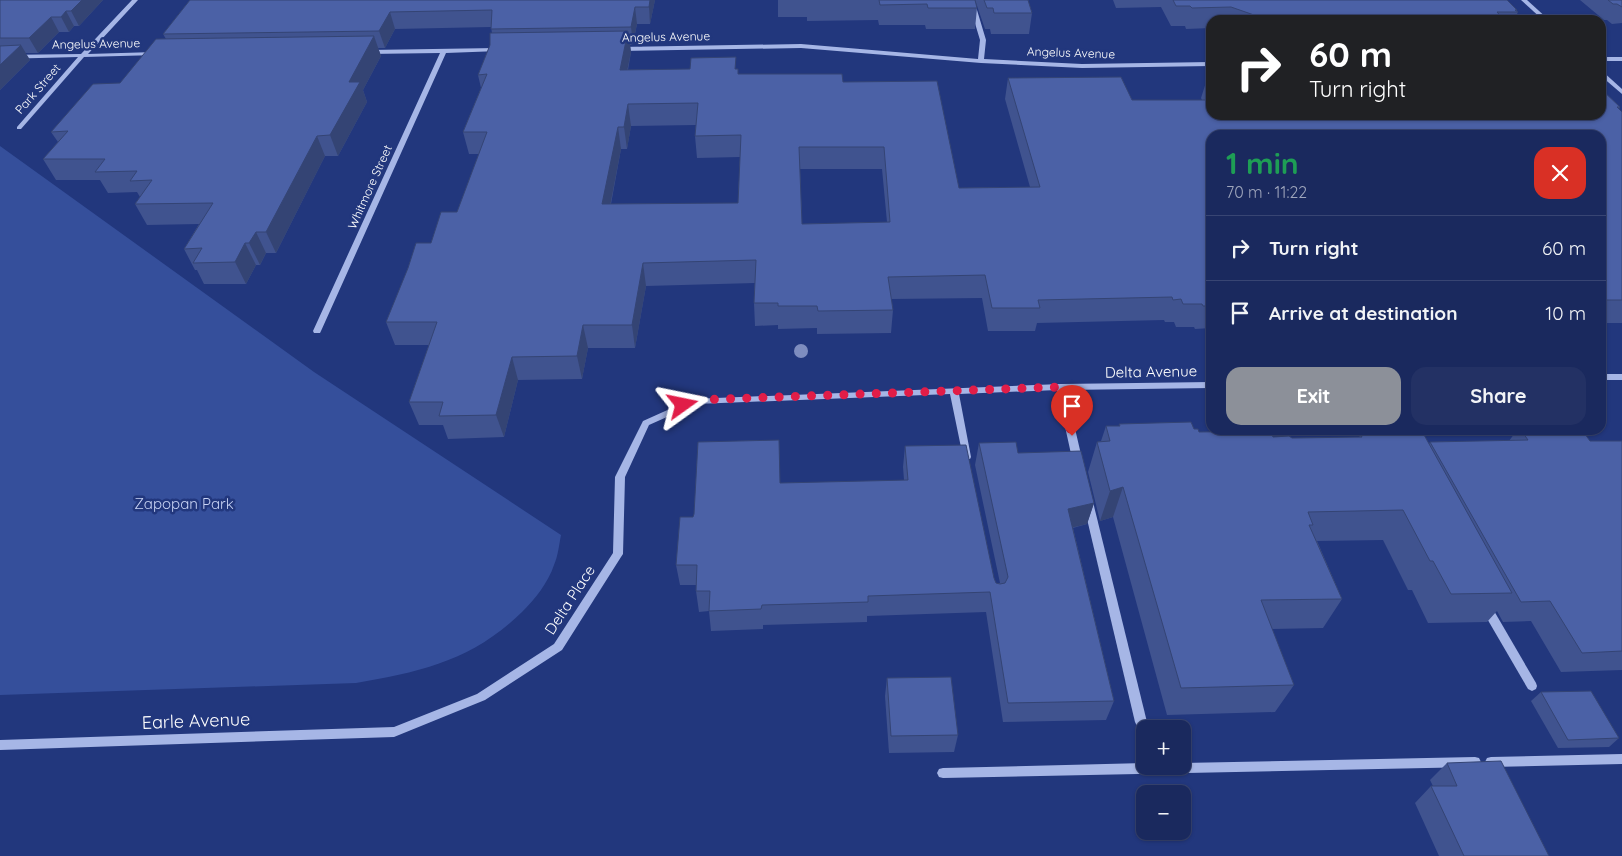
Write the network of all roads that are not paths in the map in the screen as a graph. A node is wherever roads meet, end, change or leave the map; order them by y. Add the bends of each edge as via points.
1 (135, 0) edge
2 (971, 0) edge
3 (1524, 0) edge
4 (1540, 15) edge
5 (612, 49) edge
6 (503, 50) edge
7 (444, 51) junction
8 (356, 52) edge
9 (161, 54) edge
10 (83, 55) junction
11 (0, 57) edge
12 (1606, 59) edge
13 (1622, 59) edge
14 (981, 61) junction
15 (1206, 64) edge
16 (1606, 77) edge
17 (1622, 92) edge
18 (19, 128) dead end
19 (317, 331) dead end
20 (1606, 377) edge
21 (1622, 377) edge
22 (1206, 385) edge
23 (1060, 387) junction
24 (954, 391) junction
25 (646, 423) joint
26 (968, 462) edge
27 (1082, 475) edge
28 (1086, 495) edge
29 (1481, 598) edge
30 (1532, 686) dead end
31 (1141, 720) edge
32 (394, 732) joint
33 (0, 745) edge
34 (1622, 760) edge
35 (943, 773) dead end

1 - 10 street, Park Street
2 - 14 street via 983,40
3 - 4 street
5 - 14 street, Angelus Avenue via 800,46
6 - 7 street
7 - 8 street
7 - 19 street, Whitmore Street
9 - 10 street, Angelus Avenue
10 - 11 street, Angelus Avenue
10 - 18 street, Park Street
12 - 13 street
14 - 15 street, Angelus Avenue via 1082,66
16 - 17 street
20 - 21 street
22 - 23 street, Delta Avenue
23 - 24 street, Delta Avenue
23 - 27 street
24 - 25 street, Delta Avenue via 695,400
24 - 26 street
25 - 32 street, Delta Place via 620,477 618,554 558,647 481,697
28 - 31 street
29 - 30 street
32 - 33 street, Earle Avenue
34 - 35 street

